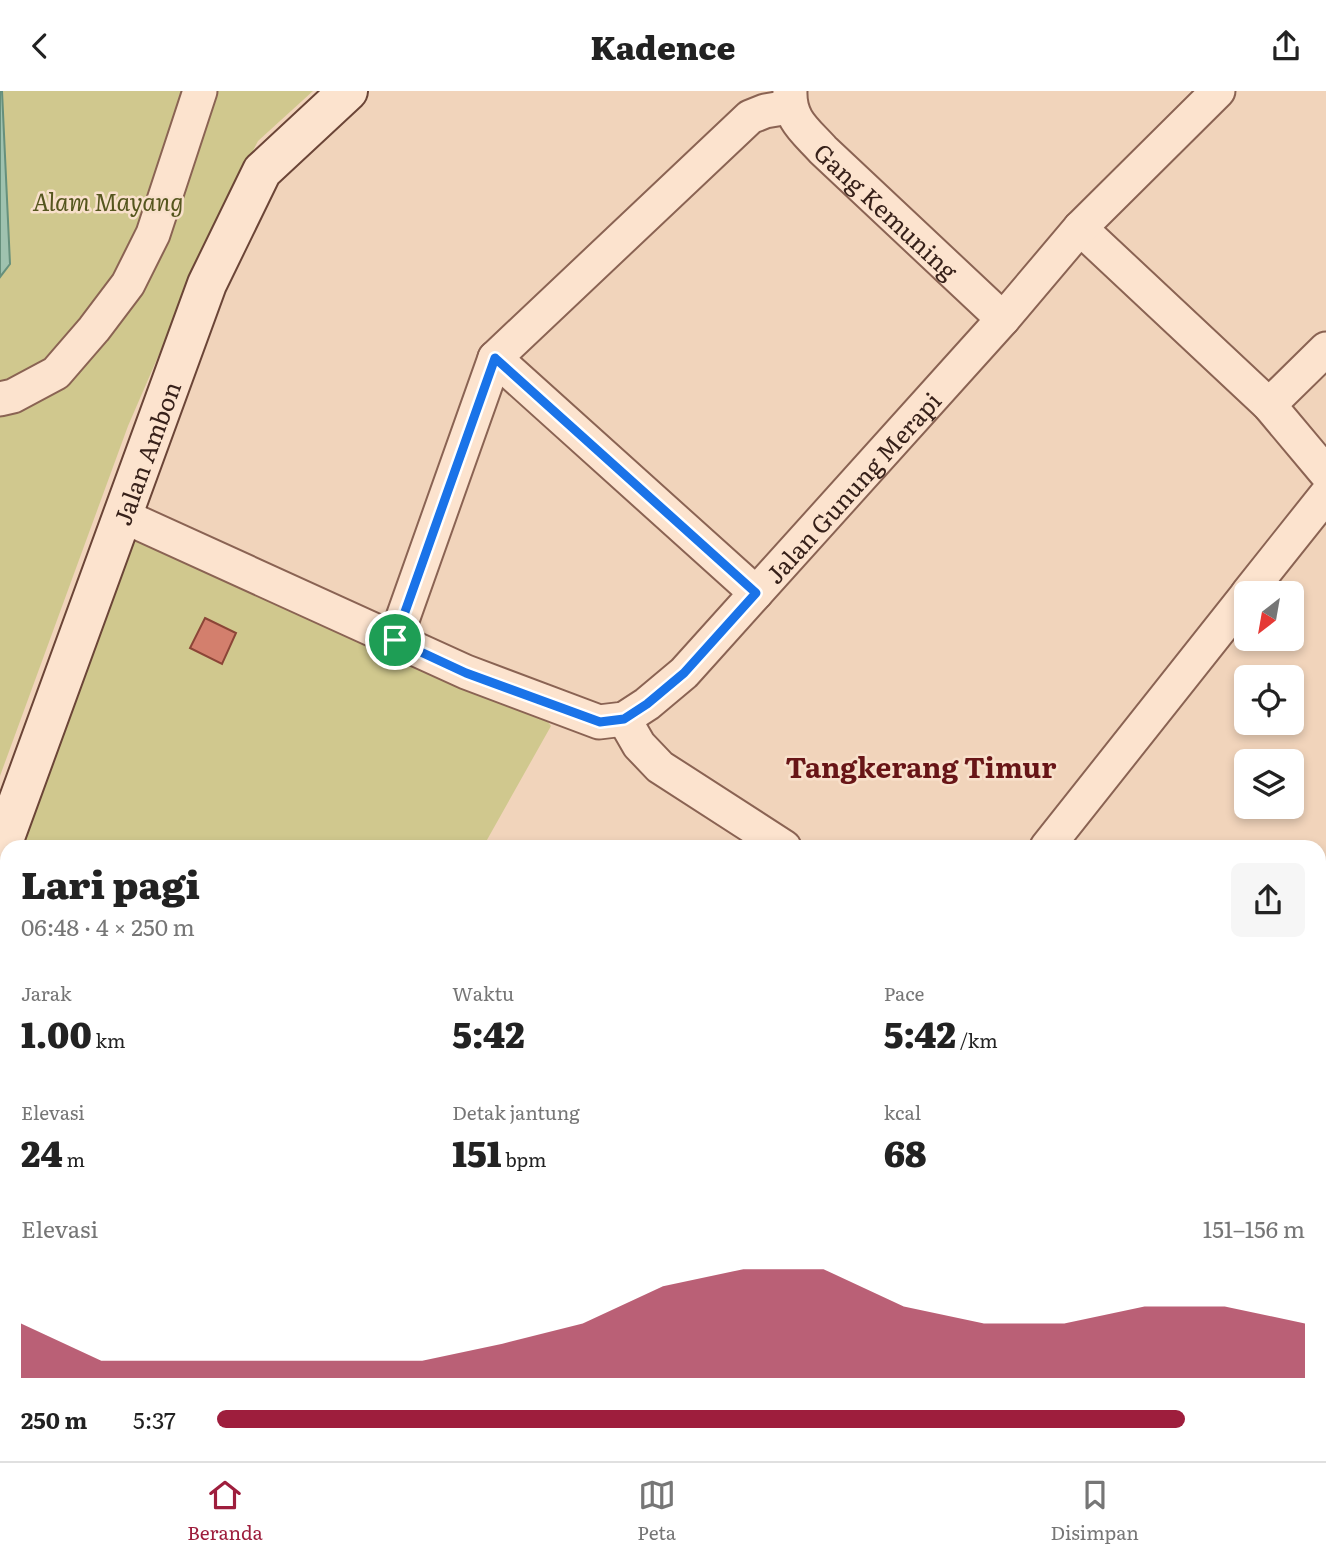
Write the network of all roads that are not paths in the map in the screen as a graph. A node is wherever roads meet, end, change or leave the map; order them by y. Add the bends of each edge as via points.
1 (200, 91) edge
2 (348, 91) edge
3 (1218, 91) edge
4 (789, 99) edge
5 (1080, 228) junction
6 (1003, 319) junction
7 (1326, 349) edge
8 (495, 358) junction
9 (0, 399) edge
10 (1269, 405) junction
11 (1326, 473) edge
12 (1326, 495) edge
13 (121, 515) junction
14 (1258, 581) edge
15 (756, 593) junction
16 (1234, 611) edge
17 (395, 640) junction
18 (624, 719) junction
19 (4, 840) edge
20 (773, 840) edge
21 (1053, 840) edge

1 - 9 street via 153,235 128,284 56,373
2 - 13 street, Jalan Ambon via 277,154 249,195 207,284
3 - 5 street, Jalan Gunung Merapi
4 - 6 street, Gang Kemuning via 798,123 823,150
4 - 8 street via 750,117
5 - 6 street, Jalan Gunung Merapi
5 - 10 street
6 - 15 street, Jalan Gunung Merapi
7 - 10 street
8 - 15 street
8 - 17 street
10 - 11 street
12 - 14 street
13 - 17 street
13 - 19 street, Jalan Ambon
15 - 18 street, Jalan Gunung Merapi via 684,673
16 - 21 street
17 - 18 street via 466,673 600,722
18 - 20 street via 639,745 660,767

